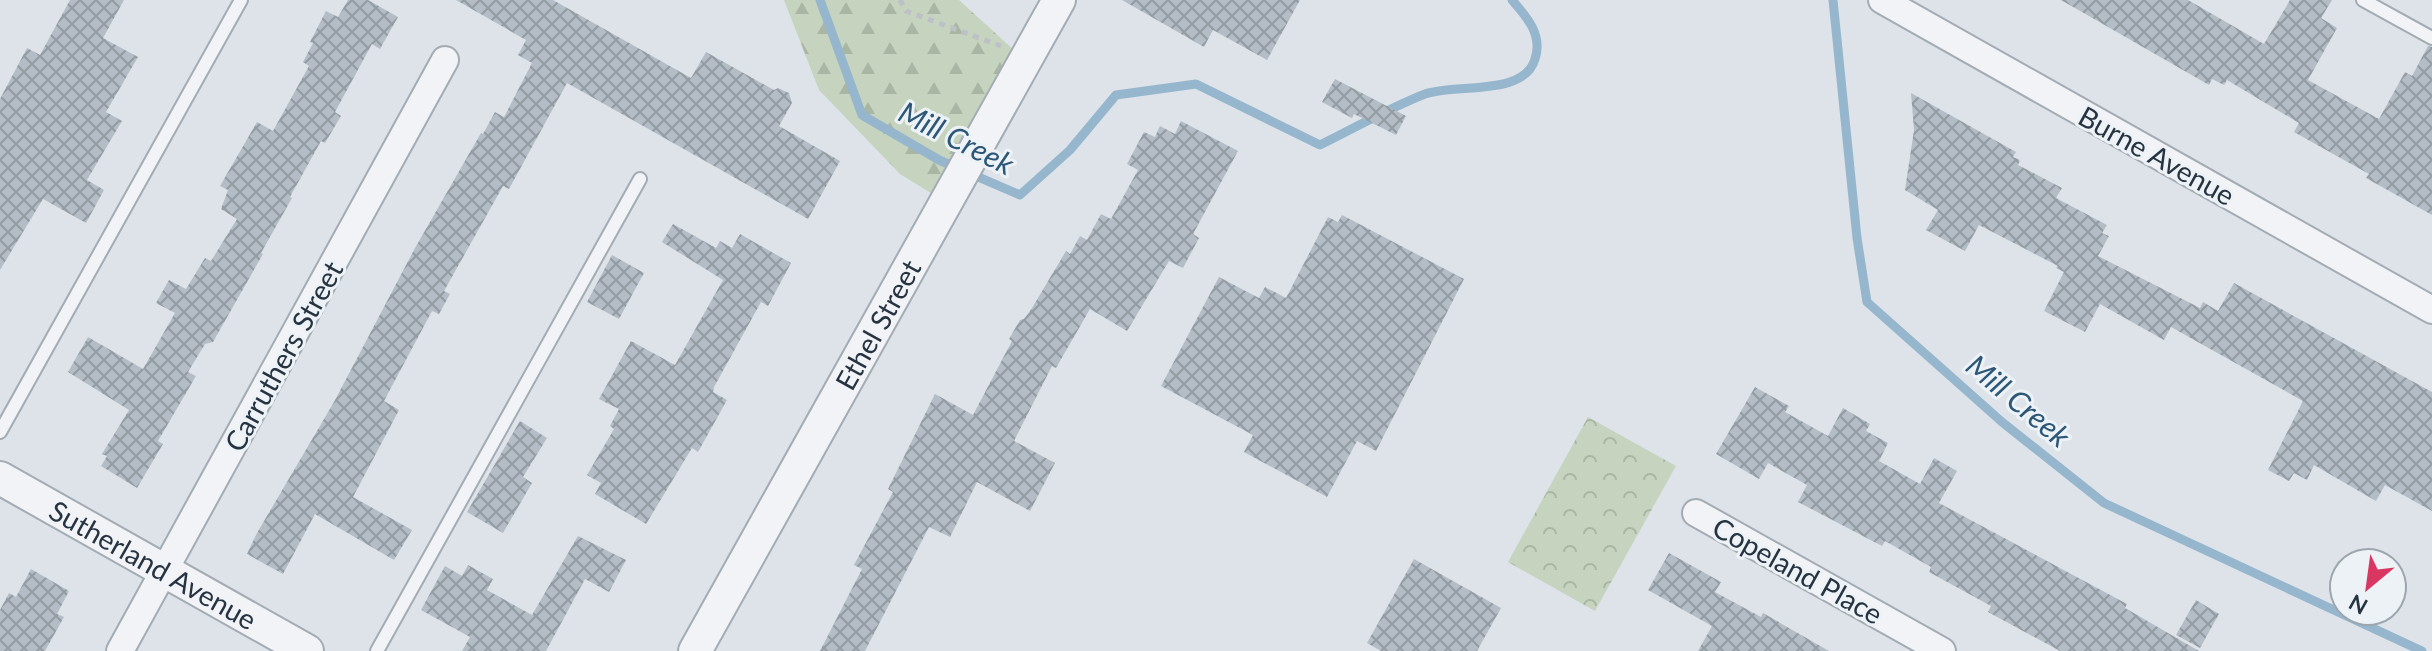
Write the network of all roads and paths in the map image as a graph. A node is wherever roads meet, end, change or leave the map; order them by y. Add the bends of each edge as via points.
1 (241, 0) edge
2 (900, 0) edge
3 (1059, 0) edge
4 (1882, 0) edge
5 (2363, 0) edge
6 (2432, 38) edge
7 (1027, 58) junction
8 (445, 60) dead end
9 (640, 179) dead end
10 (2432, 310) edge
11 (0, 432) edge
12 (0, 478) edge
13 (1696, 513) dead end
14 (165, 571) junction
15 (120, 651) edge
16 (307, 651) edge
17 (377, 651) edge
18 (695, 651) edge
19 (1942, 651) edge

1 - 11 lane
2 - 7 path via 906,11
3 - 7 street, Ethel Street
4 - 10 street, Burne Avenue
5 - 6 lane
7 - 18 street, Ethel Street
8 - 14 street, Carruthers Street
9 - 17 lane
12 - 14 street, Sutherland Avenue
13 - 19 street, Copeland Place
14 - 15 street, Carruthers Street
14 - 16 street, Sutherland Avenue

